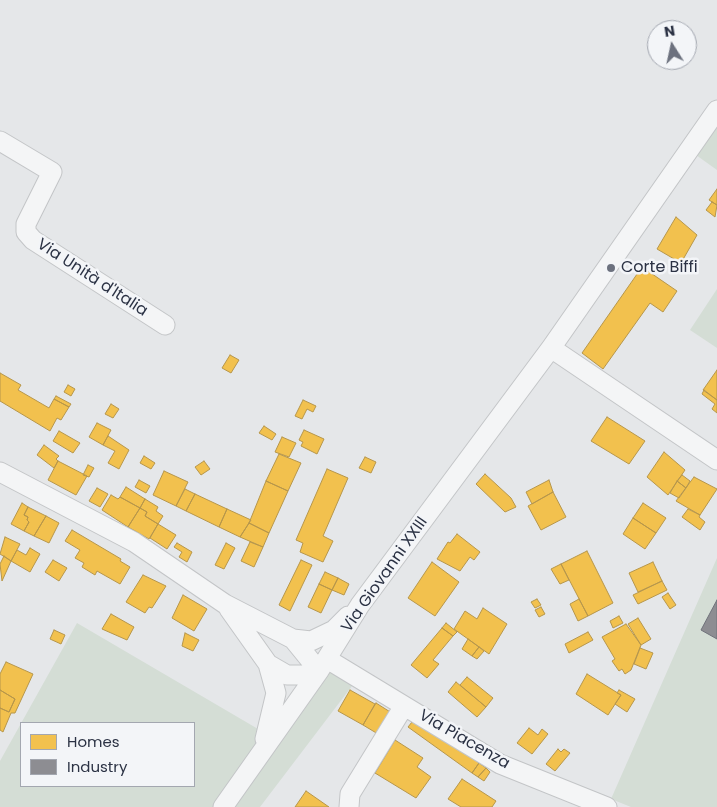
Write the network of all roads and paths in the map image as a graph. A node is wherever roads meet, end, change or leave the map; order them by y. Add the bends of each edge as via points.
1 (717, 110) edge
2 (0, 140) edge
3 (165, 325) dead end
4 (551, 348) junction
5 (717, 460) edge
6 (0, 472) edge
7 (225, 604) junction
8 (360, 605) junction
9 (293, 639) junction
10 (268, 664) junction
11 (323, 665) junction
12 (404, 706) junction
13 (261, 753) junction
14 (223, 807) edge
15 (349, 807) edge
16 (608, 807) edge

1 - 4 street, Via Giovanni XXIII
2 - 3 street, Via Unità d'Italia via 52,172 26,224 26,232
4 - 5 street
4 - 8 street, Via Giovanni XXIII
6 - 7 street via 134,542
7 - 9 street
7 - 10 street
8 - 9 street via 334,630 311,641
8 - 11 street, Via Giovanni XXIII
9 - 11 street
10 - 11 street via 287,674 303,676
10 - 13 street via 276,693
11 - 12 street, Via Piacenza
11 - 13 street, Via Giovanni XXIII
12 - 15 street via 350,794
12 - 16 street, Via Piacenza via 500,764
13 - 14 street, Via Giovanni XXIII

